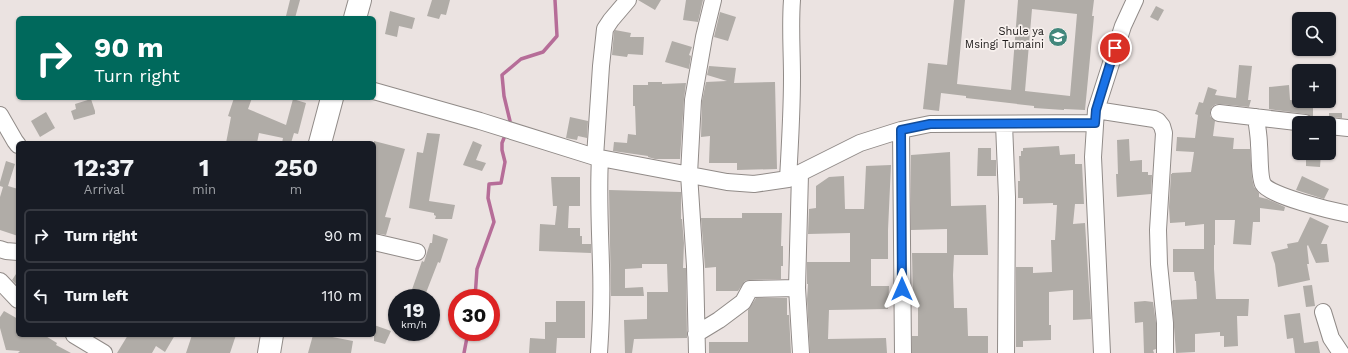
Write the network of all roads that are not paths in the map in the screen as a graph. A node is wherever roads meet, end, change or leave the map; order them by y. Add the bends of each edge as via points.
1 (360, 0) edge
2 (628, 0) edge
3 (713, 0) edge
4 (792, 0) edge
5 (1133, 2) edge
6 (356, 16) edge
7 (376, 92) edge
8 (331, 100) edge
9 (1219, 113) dead end
10 (0, 115) edge
11 (1095, 116) junction
12 (1256, 117) junction
13 (1292, 121) edge
14 (1004, 124) junction
15 (1336, 127) edge
16 (1348, 128) edge
17 (901, 130) junction
18 (321, 141) edge
19 (16, 142) edge
20 (598, 158) junction
21 (689, 174) junction
22 (794, 176) junction
23 (1348, 214) edge
24 (376, 242) edge
25 (0, 249) edge
26 (16, 252) edge
27 (417, 252) dead end
28 (0, 282) edge
29 (797, 288) junction
30 (16, 298) edge
31 (1322, 312) dead end
32 (696, 334) junction
33 (77, 337) edge
34 (272, 337) edge
35 (104, 353) edge
36 (268, 353) edge
37 (599, 353) edge
38 (697, 353) edge
39 (801, 353) edge
40 (903, 353) edge
41 (1006, 353) edge
42 (1102, 353) edge
43 (1165, 353) edge
44 (1342, 353) edge

1 - 6 highway
2 - 20 street via 605,29
3 - 21 street via 693,100
4 - 22 street via 791,131
5 - 11 street via 1120,33
7 - 20 street
8 - 18 highway
9 - 12 street
10 - 19 street
11 - 14 street
11 - 42 street via 1094,197
11 - 43 street via 1154,119 1162,126 1163,165 1158,230
12 - 13 street
12 - 23 street via 1261,179 1268,190 1317,207
14 - 17 street via 930,124
14 - 41 street via 1007,197
15 - 16 street
17 - 22 street via 860,143
17 - 40 street
20 - 21 street
20 - 37 street via 601,266
21 - 22 street via 727,182 754,184
21 - 32 street
22 - 29 street
24 - 27 street
25 - 26 street
28 - 30 street
29 - 32 street via 750,289 743,302
29 - 39 street
31 - 44 street via 1331,338
32 - 38 street
33 - 35 street
34 - 36 highway

